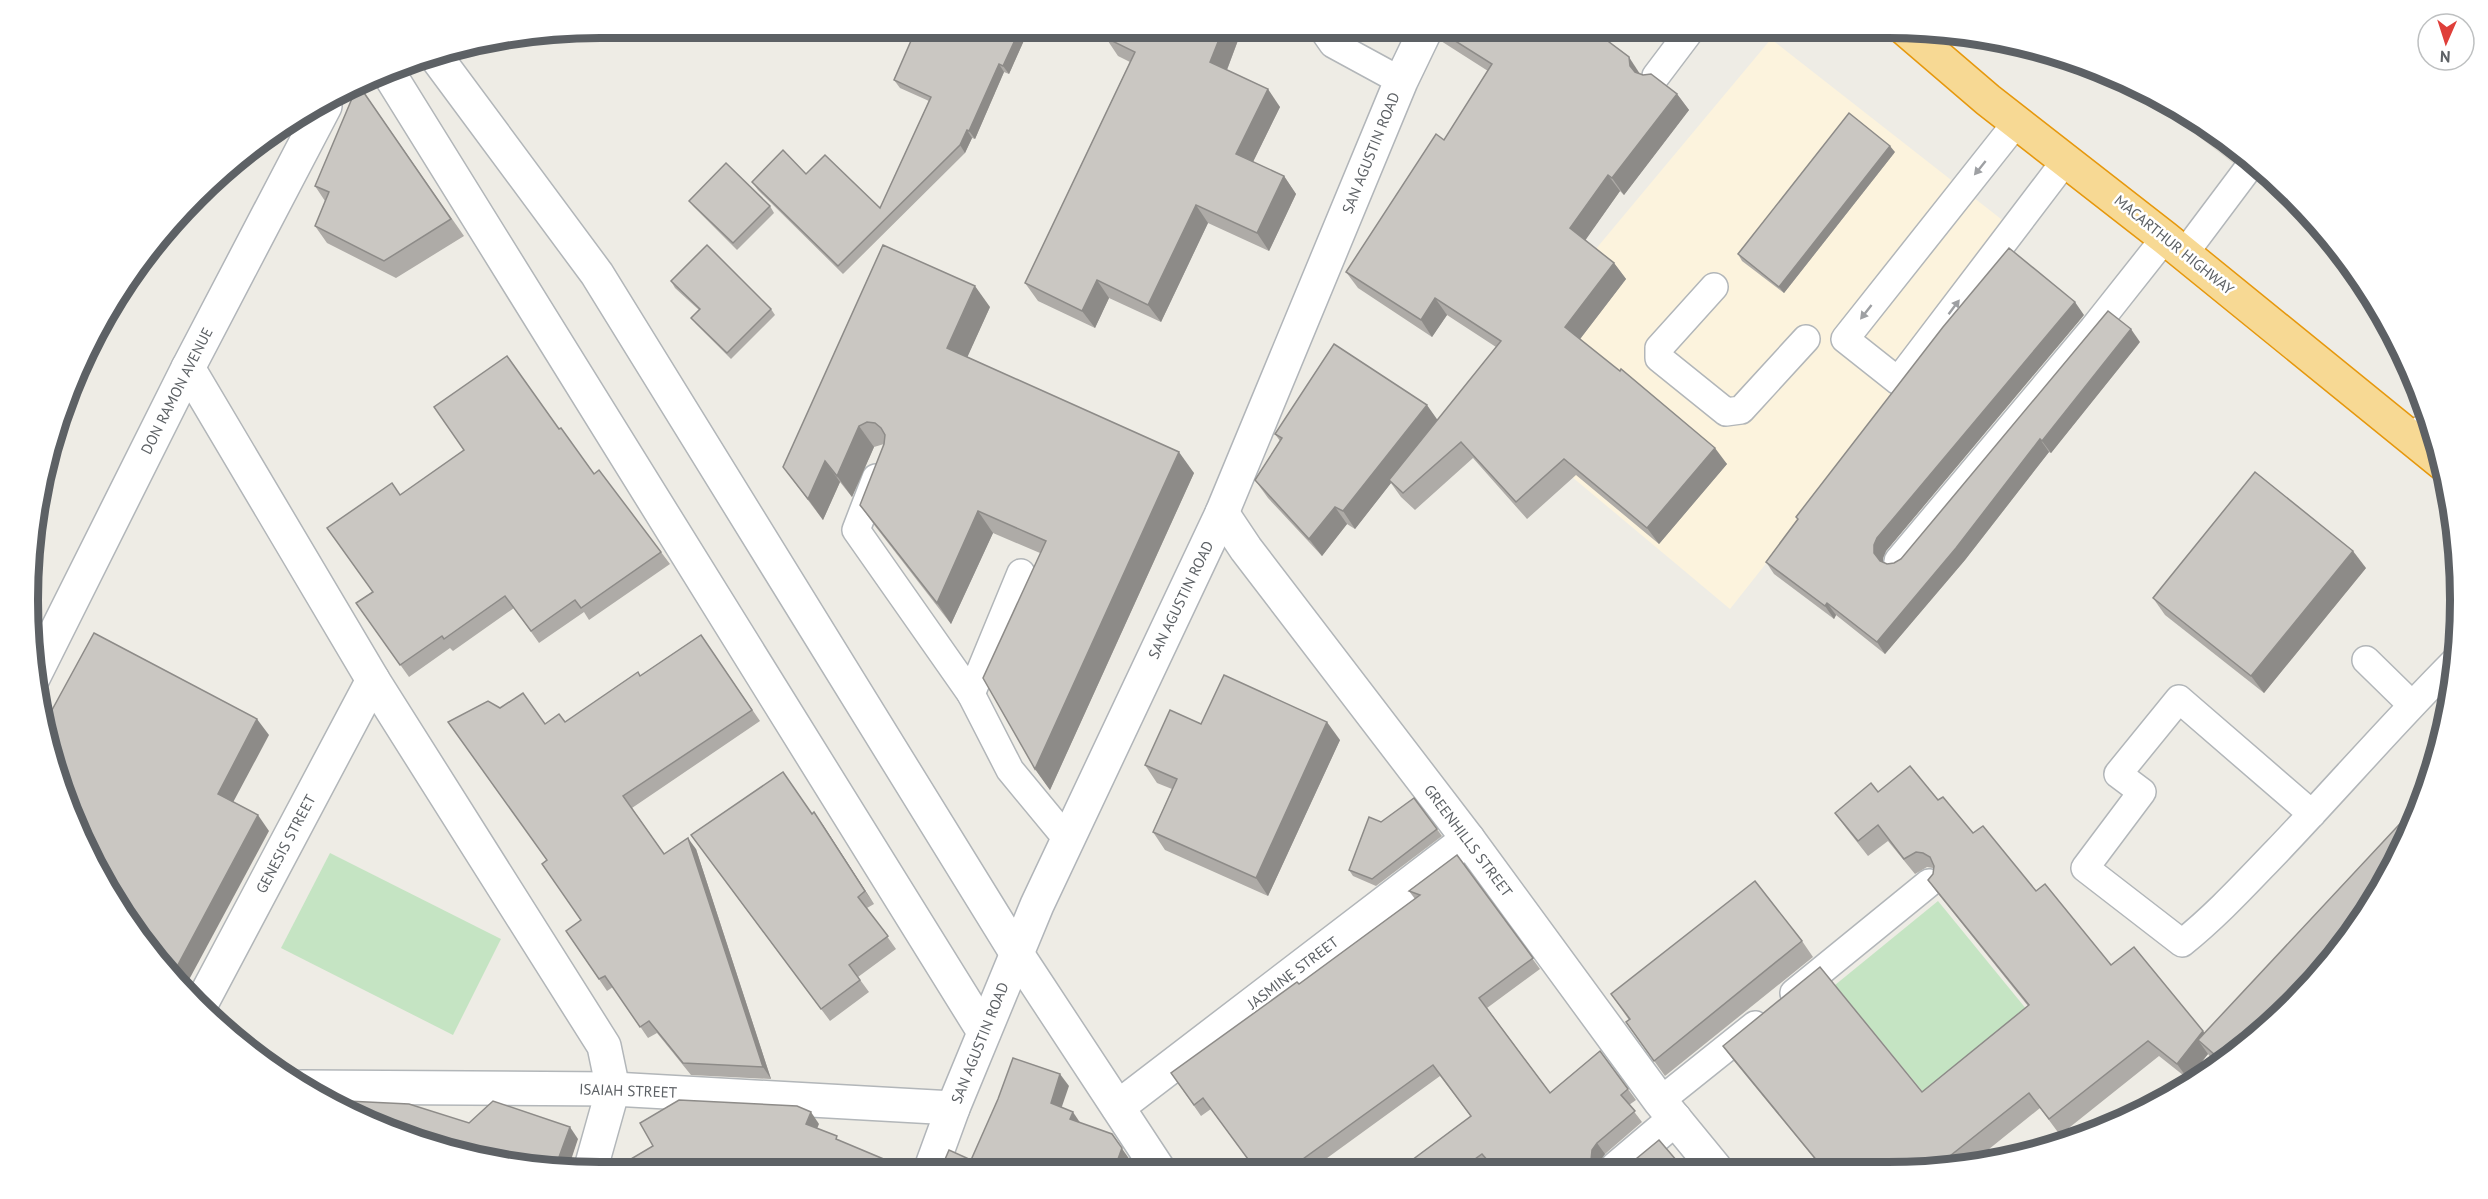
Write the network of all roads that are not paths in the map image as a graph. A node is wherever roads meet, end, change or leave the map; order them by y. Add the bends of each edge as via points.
1 (1329, 38) edge
2 (1422, 38) edge
3 (1685, 38) edge
4 (1917, 39) edge
5 (439, 61) edge
6 (1656, 76) edge
7 (391, 77) edge
8 (1401, 81) junction
9 (323, 110) edge
10 (2017, 122) junction
11 (2066, 160) junction
12 (2248, 168) edge
13 (2175, 246) junction
14 (1714, 287) dead end
15 (1806, 339) dead end
16 (188, 368) junction
17 (2421, 430) edge
18 (884, 459) edge
19 (1222, 513) junction
20 (1898, 561) edge
21 (1021, 573) dead end
22 (2366, 660) dead end
23 (41, 662) edge
24 (2446, 670) edge
25 (373, 680) junction
26 (971, 694) junction
27 (2411, 704) junction
28 (2312, 814) junction
29 (1067, 839) junction
30 (1468, 839) junction
31 (1929, 883) edge
32 (1017, 954) junction
33 (204, 999) edge
34 (984, 1032) junction
35 (320, 1087) edge
36 (613, 1089) junction
37 (1118, 1107) junction
38 (953, 1108) junction
39 (1668, 1110) junction
40 (593, 1162) edge
41 (933, 1162) edge
42 (1154, 1162) edge
43 (1622, 1162) edge
44 (1710, 1162) edge

1 - 8 lane via 1333,44
2 - 8 street, SAN AGUSTIN ROAD
3 - 6 lane
4 - 10 highway, MACARTHUR HIGHWAY
5 - 32 street via 597,274
7 - 34 street
8 - 19 street, SAN AGUSTIN ROAD
9 - 16 street, DON RAMON AVENUE
10 - 11 highway, MACARTHUR HIGHWAY
10 -> 11 lane via 1845,339 1898,381
11 - 13 highway, MACARTHUR HIGHWAY
12 - 13 lane
13 - 17 highway, MACARTHUR HIGHWAY
13 - 20 lane via 2085,338
14 - 15 lane via 1659,348 1659,358 1726,412 1741,410
16 - 23 street, DON RAMON AVENUE
16 - 25 street
18 - 26 lane via 856,530
19 - 29 street, SAN AGUSTIN ROAD
19 - 30 street, GREENHILLS STREET
21 - 26 lane
22 - 27 lane
24 - 27 lane
25 - 33 street, GENESIS STREET
25 - 36 street via 604,1046
26 - 29 lane via 1010,770
27 - 28 lane
28 - 28 lane via 2213,919 2182,943 2085,868 2142,792 2118,774 2179,699
29 - 32 street, SAN AGUSTIN ROAD
30 - 37 street, JASMINE STREET
30 - 39 street, GREENHILLS STREET
31 - 39 lane
32 - 34 street, SAN AGUSTIN ROAD
32 - 37 street
34 - 38 street, SAN AGUSTIN ROAD
35 - 36 street, ISAIAH STREET
36 - 38 street, ISAIAH STREET
36 - 40 street
37 - 42 street
38 - 41 street, SAN AGUSTIN ROAD
39 - 43 street
39 - 44 street, GREENHILLS STREET

